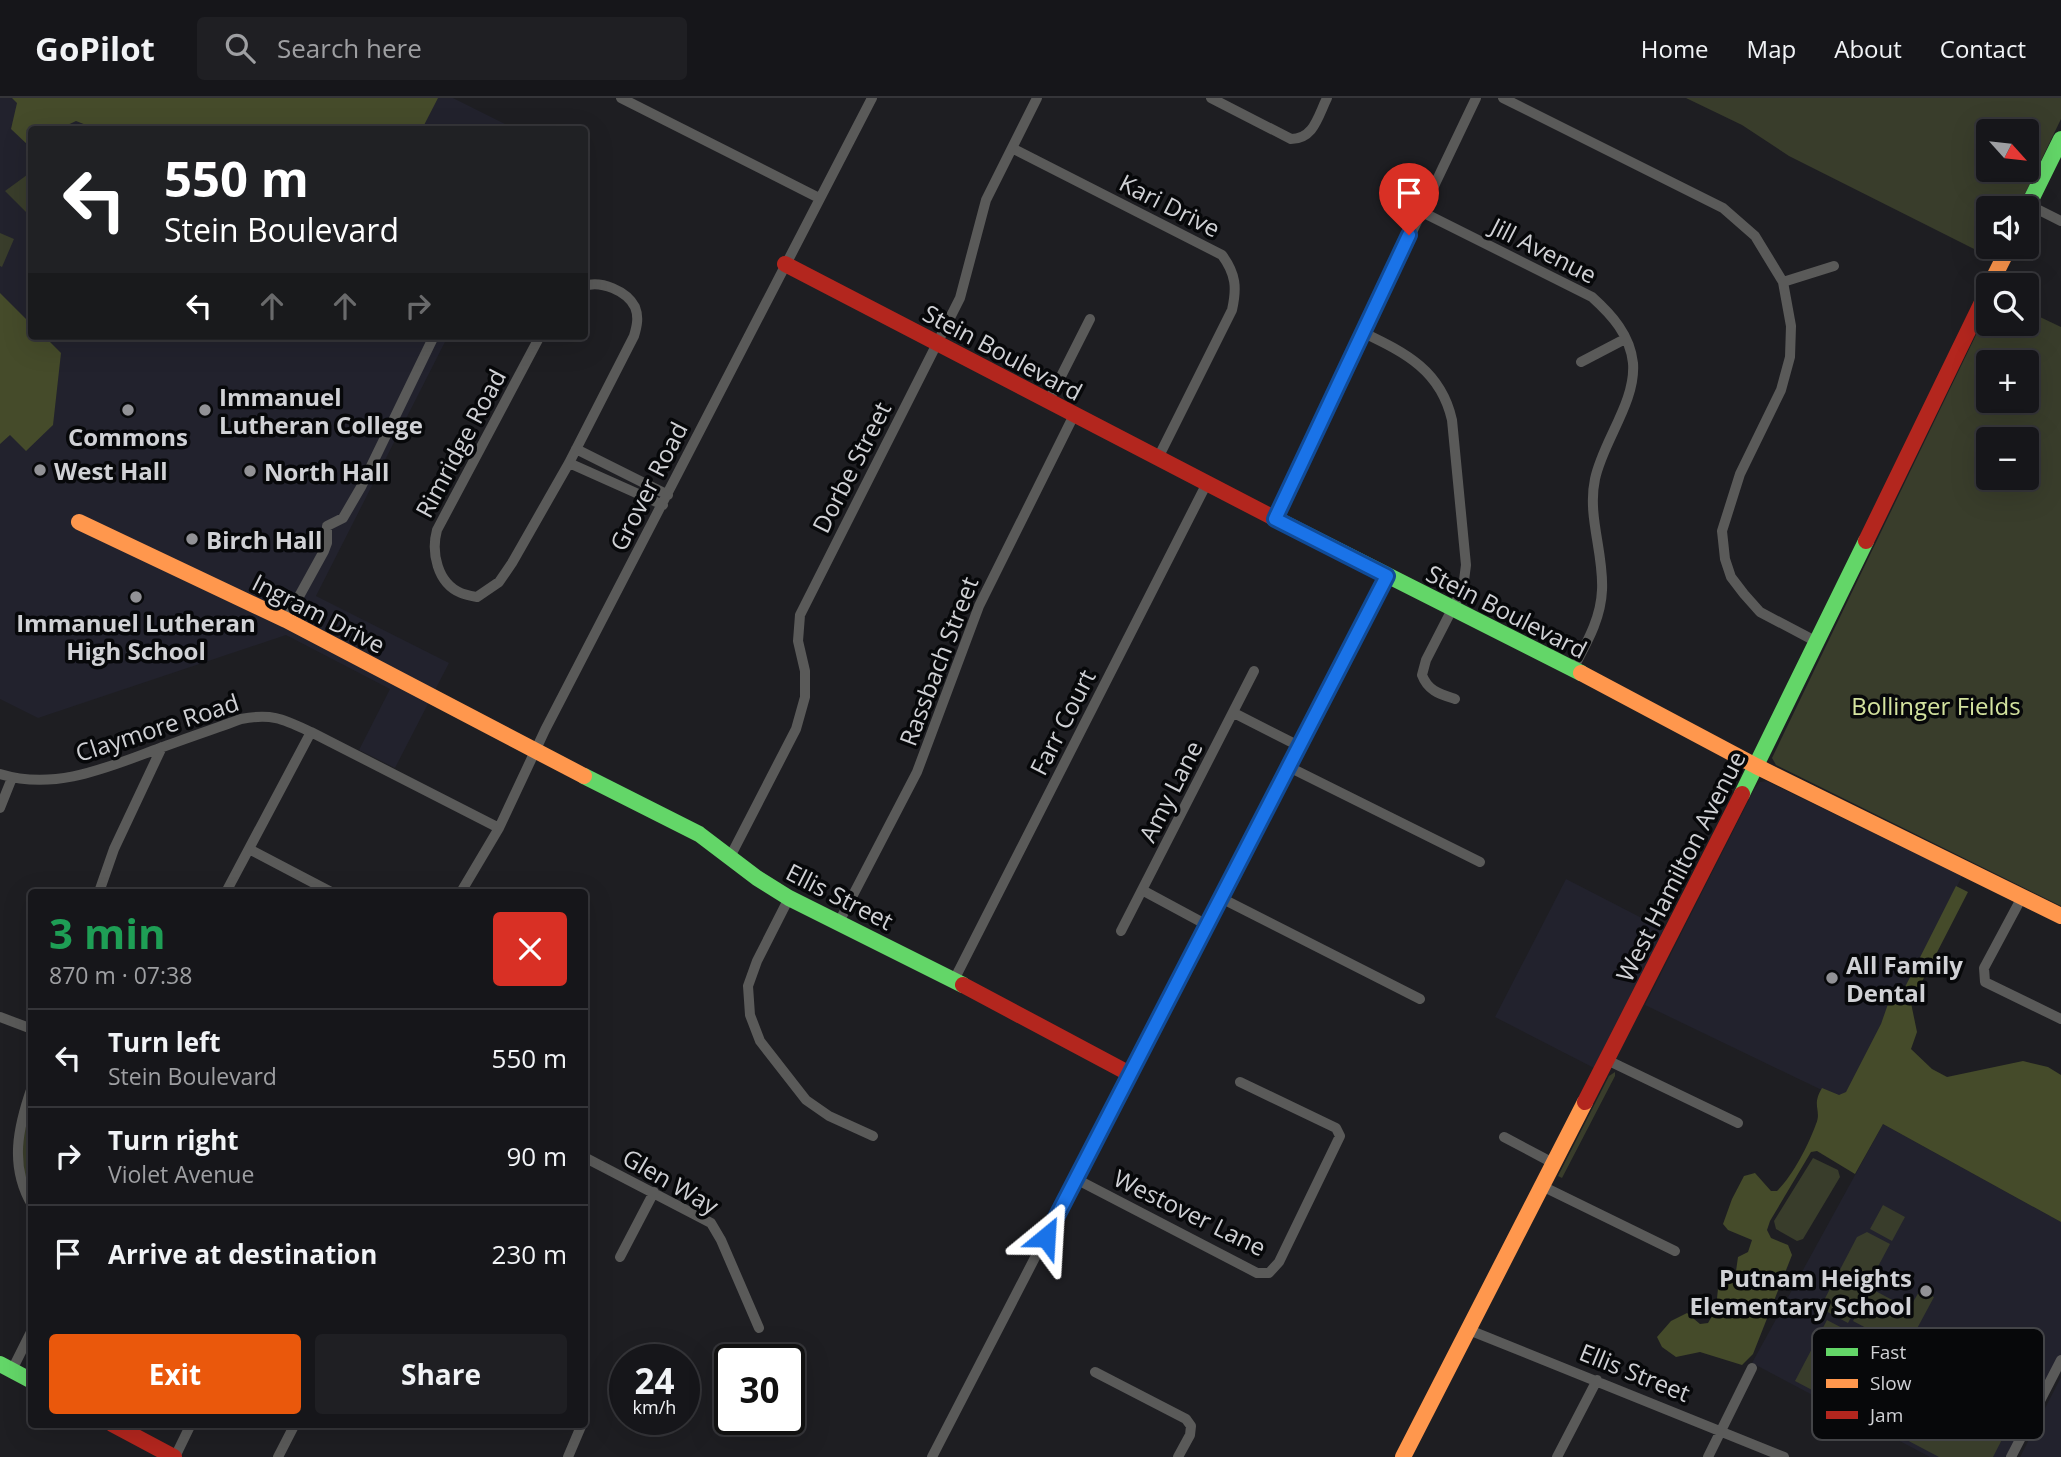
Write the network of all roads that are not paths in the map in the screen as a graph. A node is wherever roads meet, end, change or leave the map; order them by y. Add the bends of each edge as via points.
1 (621, 98) edge
2 (872, 98) edge
3 (1037, 98) edge
4 (1211, 98) edge
5 (1327, 98) edge
6 (1476, 98) edge
7 (1503, 98) edge
8 (2061, 139) edge
9 (1012, 148) junction
10 (2034, 196) edge
11 (819, 198) junction
12 (1420, 211) junction
13 (2039, 212) edge
14 (2061, 221) edge
15 (785, 264) junction
16 (1833, 266) dead end
17 (1783, 282) junction
18 (588, 285) edge
19 (1976, 315) edge
20 (1090, 319) dead end
21 (1364, 333) junction
22 (1625, 339) junction
23 (432, 340) edge
24 (538, 340) edge
25 (937, 344) junction
26 (1581, 362) dead end
27 (1048, 402) junction
28 (1074, 415) junction
29 (576, 449) junction
30 (1158, 458) junction
31 (569, 463) junction
32 (1207, 483) junction
33 (665, 500) junction
34 (1275, 519) junction
35 (79, 522) dead end
36 (1387, 576) junction
37 (1454, 608) junction
38 (286, 620) junction
39 (1817, 642) junction
40 (1573, 669) junction
41 (1254, 671) dead end
42 (1455, 699) dead end
43 (1234, 713) junction
44 (311, 732) junction
45 (1299, 746) junction
46 (162, 747) junction
47 (534, 751) junction
48 (1756, 766) junction
49 (1289, 767) junction
50 (0, 774) edge
51 (12, 778) junction
52 (0, 808) edge
53 (499, 828) junction
54 (249, 849) junction
55 (730, 857) junction
56 (1480, 862) dead end
57 (100, 889) edge
58 (228, 889) edge
59 (325, 889) edge
60 (463, 889) edge
61 (1142, 890) junction
62 (2022, 897) junction
63 (789, 898) junction
64 (1221, 898) junction
65 (2061, 916) edge
66 (839, 922) junction
67 (1206, 925) junction
68 (1121, 931) dead end
69 (954, 980) junction
70 (1420, 999) dead end
71 (0, 1017) edge
72 (2061, 1019) edge
73 (28, 1027) edge
74 (1607, 1060) junction
75 (1130, 1074) junction
76 (1240, 1082) dead end
77 (28, 1098) edge
78 (1738, 1123) dead end
79 (873, 1136) dead end
80 (1504, 1137) dead end
81 (588, 1159) edge
82 (1553, 1163) junction
83 (1076, 1179) junction
84 (1542, 1186) junction
85 (654, 1192) junction
86 (28, 1198) edge
87 (1675, 1251) dead end
88 (620, 1257) dead end
89 (759, 1328) dead end
90 (1469, 1330) junction
91 (28, 1336) edge
92 (2061, 1360) edge
93 (6, 1367) edge
94 (1752, 1368) dead end
95 (1095, 1372) dead end
96 (28, 1379) edge
97 (1597, 1380) junction
98 (2044, 1393) edge
99 (120, 1428) edge
100 (189, 1428) edge
101 (293, 1428) edge
102 (580, 1428) edge
103 (1721, 1431) junction
104 (2020, 1440) edge
105 (175, 1457) edge
106 (278, 1457) edge
107 (568, 1457) edge
108 (932, 1457) edge
109 (1178, 1457) edge
110 (1403, 1457) edge
111 (1557, 1457) edge
112 (1708, 1457) edge
113 (1784, 1457) edge
114 (2011, 1457) edge

1 - 11 street
2 - 11 street, Grover Road
3 - 9 street, Dorbe Street
4 - 5 street via 1291,139 1310,132
6 - 12 street
7 - 17 street via 1723,208 1755,236
8 - 10 street
9 - 25 street, Dorbe Street via 986,200 960,298
9 - 30 street, Kari Drive via 1222,255 1230,265 1236,292 1232,310
11 - 15 street, Grover Road
12 - 21 street
12 - 22 street, Jill Avenue via 1592,296 1612,315
13 - 14 street
15 - 25 street, Stein Boulevard
15 - 33 street, Grover Road
16 - 17 street
17 - 39 street via 1791,326 1790,358 1781,390 1740,474 1722,531 1731,577 1744,594 1760,612
18 - 29 street, Rimridge Road via 625,295 638,320
19 - 39 street, West Hamilton Avenue
20 - 27 street
21 - 34 street
21 - 37 street via 1416,360 1448,404 1466,565
22 - 26 street
22 - 40 street, Jill Avenue via 1633,363 1631,387 1600,458 1592,503 1603,588 1591,635
23 - 38 street via 361,487 343,518 327,526 324,551
24 - 31 street, Rimridge Road via 437,530 433,545 437,566 459,593 477,597 499,582
25 - 27 street, Stein Boulevard
25 - 55 street, Dorbe Street via 800,615 798,642 806,697 796,729
27 - 28 street, Stein Boulevard
28 - 30 street, Stein Boulevard
28 - 66 street, Rassbach Street via 979,606 917,772
29 - 31 street, Rimridge Road
29 - 33 street
30 - 32 street, Stein Boulevard
31 - 33 street
32 - 34 street, Stein Boulevard
32 - 69 street, Farr Court
33 - 47 street, Grover Road
34 - 36 street, Stein Boulevard
35 - 38 street, Ingram Drive
36 - 37 street, Stein Boulevard
36 - 45 street
37 - 40 street, Stein Boulevard
37 - 42 street via 1422,675 1436,693
38 - 47 street, Ingram Drive
39 - 48 street, West Hamilton Avenue
40 - 48 street, Stein Boulevard
41 - 43 street, Amy Lane
43 - 45 street
43 - 61 street, Amy Lane
44 - 46 street, Claymore Road via 262,715
44 - 53 street, Claymore Road
44 - 54 street
45 - 49 street
46 - 51 street, Claymore Road via 93,772 48,781
46 - 57 street
47 - 53 street, Grover Road
47 - 55 street, Ellis Street via 699,834
48 - 62 street, Stein Boulevard
48 - 74 street, West Hamilton Avenue
49 - 56 street
49 - 64 street
50 - 51 street, Claymore Road
51 - 52 street
53 - 60 street, Grover Road
54 - 58 street
54 - 59 street
55 - 63 street, Ellis Street
61 - 67 street
61 - 68 street, Amy Lane
62 - 65 street, Stein Boulevard
62 - 72 street via 1984,968 1985,982
63 - 66 street, Ellis Street
63 - 79 street via 748,986 750,1015 760,1041 806,1100
64 - 67 street
64 - 70 street
66 - 69 street, Ellis Street
67 - 75 street
69 - 75 street, Ellis Street
71 - 73 street
74 - 78 street
74 - 82 street, West Hamilton Avenue
75 - 83 street
76 - 83 street, Westover Lane via 1336,1128 1340,1136 1279,1262 1269,1273 1256,1273
77 - 86 street via 19,1123 16,1161
80 - 82 street
81 - 85 street, Glen Way
82 - 84 street, West Hamilton Avenue
83 - 108 street
84 - 87 street
84 - 90 street, West Hamilton Avenue
85 - 88 street
85 - 89 street, Glen Way via 711,1223
90 - 97 street, Ellis Street
90 - 110 street, West Hamilton Avenue
91 - 93 street
92 - 98 street
93 - 96 street
94 - 103 street
95 - 109 street via 1186,1419 1190,1434
97 - 103 street, Ellis Street
97 - 111 street
99 - 105 street
100 - 105 street
101 - 106 street
102 - 107 street
103 - 112 street
103 - 113 street, Ellis Street
104 - 114 street

